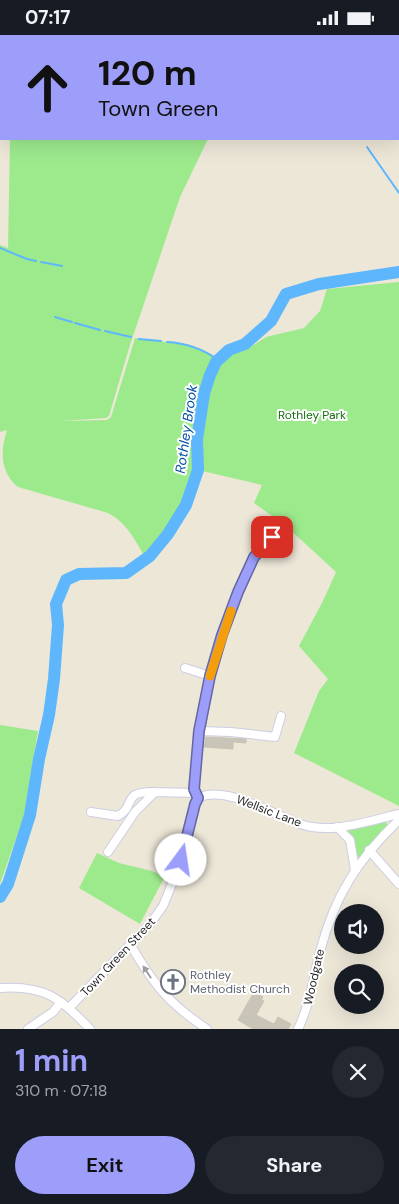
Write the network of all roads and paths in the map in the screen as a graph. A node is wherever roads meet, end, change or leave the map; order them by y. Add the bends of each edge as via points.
1 (281, 527) dead end
2 (184, 667) dead end
3 (210, 676) junction
4 (281, 716) dead end
5 (199, 731) junction
6 (155, 792) junction
7 (197, 796) junction
8 (94, 815) dead end
9 (399, 815) edge
10 (399, 820) edge
11 (337, 827) junction
12 (369, 850) junction
13 (108, 852) dead end
14 (355, 870) junction
15 (399, 884) edge
16 (130, 944) junction
17 (0, 988) edge
18 (61, 1002) junction
19 (69, 1008) junction
20 (28, 1029) edge
21 (90, 1029) edge
22 (207, 1029) edge
23 (298, 1029) edge

1 - 3 street, Town Green Street via 254,557 234,601
2 - 3 street
3 - 5 street, Town Green Street
4 - 5 street via 275,737
5 - 7 street, Town Green Street
6 - 7 street, Wellsic Lane
6 - 8 street, Wellsic Lane via 134,795 118,816
6 - 13 street via 135,812
7 - 11 street, Wellsic Lane via 231,797 302,824 318,828
7 - 16 street, Town Green Street via 176,877 166,901
9 - 11 street, Wellsic Lane
10 - 12 street, Woodgate
11 - 14 street via 350,840
12 - 14 street, Woodgate
12 - 15 street
14 - 23 street, Woodgate via 330,919 309,1002
16 - 19 street, Town Green Street
22 -> 16 street via 165,997
17 - 18 street via 34,989
18 - 19 street
18 - 20 street via 53,1012
19 - 21 street

